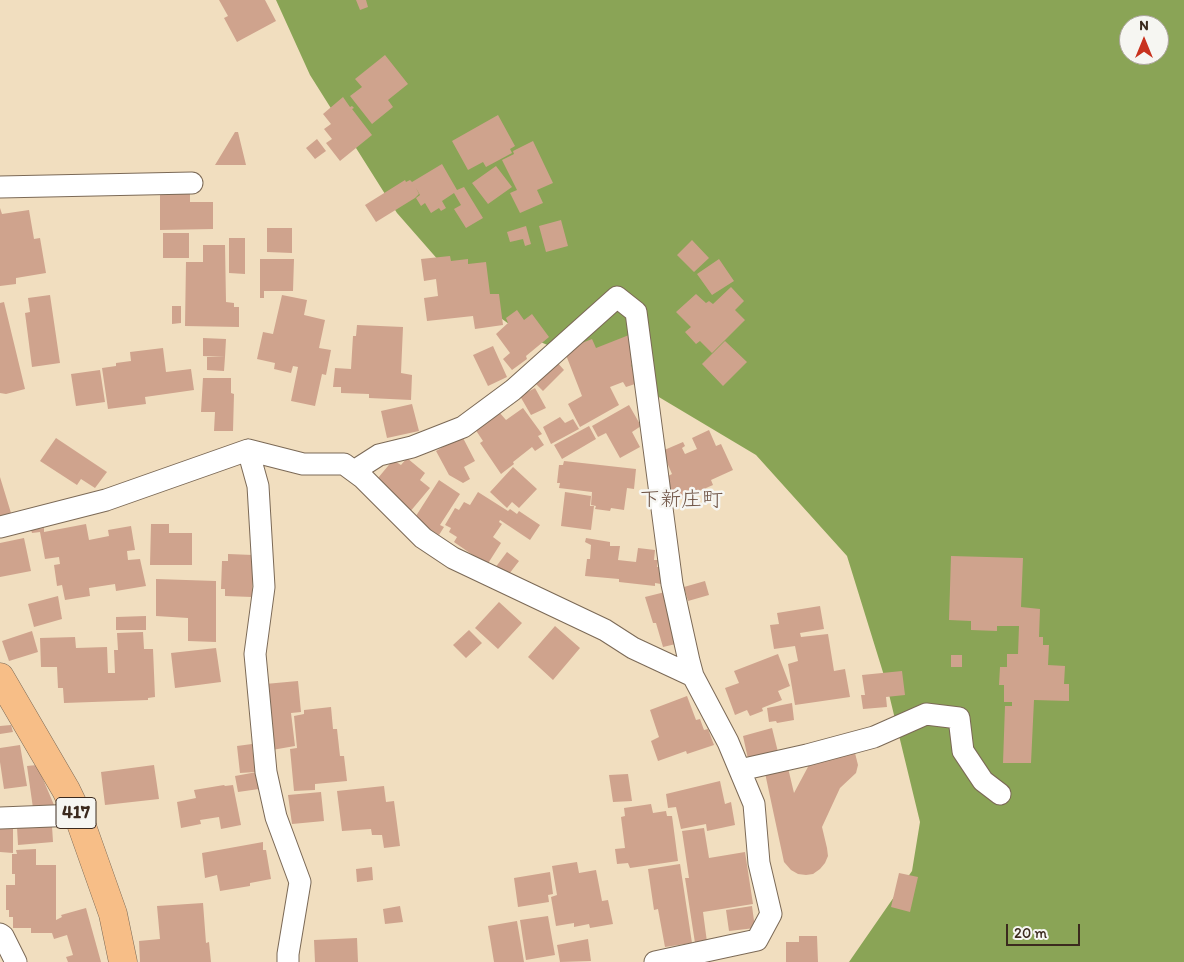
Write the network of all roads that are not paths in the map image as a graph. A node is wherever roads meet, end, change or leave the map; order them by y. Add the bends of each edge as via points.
1 (192, 183) dead end
2 (0, 187) edge
3 (248, 450) junction
4 (354, 471) junction
5 (0, 527) edge
6 (693, 676) junction
7 (0, 677) edge
8 (740, 770) junction
9 (1000, 794) dead end
10 (78, 815) junction
11 (0, 818) edge
12 (0, 934) edge
13 (16, 962) edge
14 (123, 962) edge
15 (288, 962) edge
16 (655, 962) edge

1 - 2 street
3 - 4 street via 303,464 344,464
3 - 5 street via 106,500
3 - 15 street via 258,486 264,587 255,654 266,772 276,817 300,882
4 - 6 street via 423,538 453,558
4 - 6 street via 379,455 412,447 463,427 513,390 617,297 636,312 672,584
6 - 8 street
7 - 10 highway, 417
8 - 9 street via 874,737 926,714 959,718 964,751 984,781
8 - 16 street via 754,804 759,863 771,914 757,940
10 - 11 street
10 - 14 highway, 417 via 113,914
12 - 13 street

